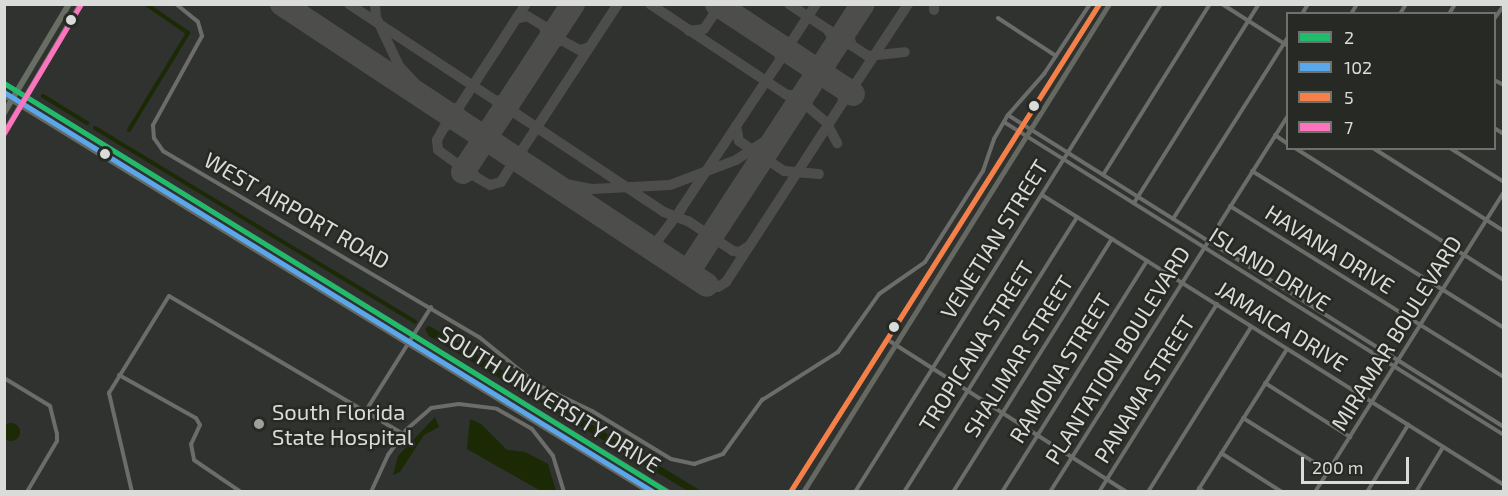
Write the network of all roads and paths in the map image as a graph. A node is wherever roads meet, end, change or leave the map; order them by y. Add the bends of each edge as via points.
1 (69, 4) edge
2 (79, 4) edge
3 (176, 4) edge
4 (1090, 4) edge
5 (1099, 4) edge
6 (1109, 4) edge
7 (1161, 4) edge
8 (1210, 4) edge
9 (1221, 4) edge
10 (1259, 4) edge
11 (998, 18) dead end
12 (1248, 22) junction
13 (1286, 45) edge
14 (1056, 56) junction
15 (4, 83) edge
16 (18, 91) junction
17 (4, 95) edge
18 (27, 97) junction
19 (12, 100) junction
20 (22, 106) junction
21 (4, 113) edge
22 (1008, 115) junction
23 (1286, 117) edge
24 (1004, 122) junction
25 (1023, 124) junction
26 (1030, 128) junction
27 (1018, 131) junction
28 (4, 134) edge
29 (1275, 135) junction
30 (1026, 136) junction
31 (1286, 143) edge
32 (1298, 150) edge
33 (1376, 150) edge
34 (1453, 150) edge
35 (1068, 152) junction
36 (1064, 159) junction
37 (1252, 171) junction
38 (1103, 175) junction
39 (1503, 182) edge
40 (1503, 192) edge
41 (1042, 195) junction
42 (1138, 197) junction
43 (1134, 203) junction
44 (1230, 206) junction
45 (1077, 217) junction
46 (1173, 219) junction
47 (1486, 220) junction
48 (1503, 231) edge
49 (1112, 239) junction
50 (1208, 241) junction
51 (1204, 247) junction
52 (1464, 255) junction
53 (1147, 261) junction
54 (1503, 280) edge
55 (1182, 283) junction
56 (1442, 290) junction
57 (1217, 304) junction
58 (431, 307) junction
59 (1420, 325) junction
60 (1251, 327) junction
61 (1503, 328) edge
62 (413, 334) junction
63 (888, 340) junction
64 (409, 341) junction
65 (895, 345) junction
66 (1287, 349) junction
67 (1398, 360) junction
68 (1394, 367) junction
69 (932, 369) junction
70 (119, 375) junction
71 (1503, 377) edge
72 (4, 378) edge
73 (1265, 383) junction
74 (967, 391) junction
75 (1372, 402) junction
76 (365, 412) junction
77 (1002, 413) junction
78 (1243, 418) junction
79 (1408, 425) junction
80 (1503, 427) edge
81 (403, 434) junction
82 (1037, 435) junction
83 (1503, 435) edge
84 (1350, 437) junction
85 (1443, 447) junction
86 (1221, 453) junction
87 (1072, 457) junction
88 (1328, 471) junction
89 (1107, 479) junction
90 (1503, 485) edge
91 (1198, 490) edge
92 (27, 492) edge
93 (132, 492) edge
94 (241, 492) edge
95 (371, 492) edge
96 (564, 492) edge
97 (650, 492) edge
98 (669, 492) edge
99 (790, 492) edge
100 (803, 492) edge
101 (855, 492) edge
102 (904, 492) edge
103 (953, 492) edge
104 (1002, 492) edge
105 (1050, 492) edge
106 (1099, 492) edge
107 (1127, 492) edge
108 (1148, 492) edge
109 (1204, 492) edge
110 (1282, 492) edge
111 (1315, 492) edge
112 (1367, 492) edge
113 (1416, 492) edge

1 - 16 highway
2 - 18 highway
3 - 58 street, WEST AIRPORT ROAD via 198,22 201,42 155,119 153,135 163,151
4 - 14 street
5 - 25 main road
6 - 26 main road
7 - 35 street, VENETIAN STREET
8 - 38 street
9 - 12 street
10 - 12 street
11 - 14 street
12 - 13 street
12 - 42 street
13 - 46 street
14 - 22 street
15 - 16 main road, SOUTH UNIVERSITY DRIVE
16 - 18 main road, SOUTH UNIVERSITY DRIVE
16 - 19 highway
17 - 19 main road, SOUTH UNIVERSITY DRIVE
18 - 20 highway
18 - 62 main road, SOUTH UNIVERSITY DRIVE
19 - 20 main road, SOUTH UNIVERSITY DRIVE
19 - 21 highway
20 - 28 highway
20 - 64 main road, SOUTH UNIVERSITY DRIVE
22 - 24 street
22 - 25 street, ISLAND DRIVE
23 - 29 street, PLANTATION BOULEVARD
24 - 27 street, ISLAND DRIVE
24 - 58 street, WEST AIRPORT ROAD via 983,171 925,262 879,294 842,349 762,400 729,448 704,463 671,459 592,411 547,390 517,371 479,337
25 - 26 street, ISLAND DRIVE
25 - 27 main road
26 - 30 main road
26 - 35 street, ISLAND DRIVE
27 - 30 street, ISLAND DRIVE
27 - 63 main road
29 - 31 street
29 - 37 street, PLANTATION BOULEVARD
30 - 36 street, ISLAND DRIVE
30 - 65 main road
32 - 52 street
33 - 47 street
34 - 39 street
35 - 36 street, VENETIAN STREET
35 - 38 street, ISLAND DRIVE
36 - 41 street, VENETIAN STREET
36 - 43 street, ISLAND DRIVE
37 - 44 street, PLANTATION BOULEVARD
37 - 56 street
38 - 42 street, ISLAND DRIVE
40 - 47 street, MIRAMAR BOULEVARD
41 - 45 street, JAMAICA DRIVE
41 - 69 street, VENETIAN STREET
42 - 43 street
42 - 46 street, ISLAND DRIVE
43 - 51 street, ISLAND DRIVE
44 - 50 street, PLANTATION BOULEVARD
44 - 59 street, HAVANA DRIVE
45 - 49 street, JAMAICA DRIVE
45 - 74 street, TROPICANA STREET
46 - 50 street, ISLAND DRIVE
47 - 48 street
47 - 52 street, MIRAMAR BOULEVARD
49 - 53 street, JAMAICA DRIVE
49 - 77 street, SHALIMAR STREET
50 - 51 street, PLANTATION BOULEVARD
50 - 67 street, ISLAND DRIVE
51 - 55 street, PLANTATION BOULEVARD
51 - 68 street, ISLAND DRIVE
52 - 54 street
52 - 56 street, MIRAMAR BOULEVARD
53 - 55 street, JAMAICA DRIVE
53 - 82 street, RAMONA STREET
55 - 57 street, JAMAICA DRIVE
55 - 87 street, PLANTATION BOULEVARD
56 - 59 street, MIRAMAR BOULEVARD
56 - 61 street
57 - 60 street, JAMAICA DRIVE
57 - 89 street, PANAMA STREET
58 - 62 street
59 - 67 street, MIRAMAR BOULEVARD
59 - 71 street, HAVANA DRIVE
60 - 66 street, JAMAICA DRIVE
60 - 108 street
62 - 64 street, SOUTH UNIVERSITY DRIVE
62 - 98 main road, SOUTH UNIVERSITY DRIVE
63 - 65 street
63 - 99 main road
64 - 76 street
64 - 97 main road, SOUTH UNIVERSITY DRIVE
65 - 69 street
65 - 100 main road
66 - 73 street
66 - 75 street, JAMAICA DRIVE
67 - 68 street, MIRAMAR BOULEVARD
67 - 80 street, ISLAND DRIVE
68 - 75 street, MIRAMAR BOULEVARD
68 - 83 street, ISLAND DRIVE
69 - 74 street
69 - 101 street, VENETIAN STREET
70 - 76 street via 169,296
70 - 93 street via 109,393 109,405
70 - 94 street via 196,418 200,424 191,444 194,460
72 - 92 street via 50,406 57,434
73 - 78 street
73 - 84 street
74 - 77 street
74 - 102 street, TROPICANA STREET
75 - 79 street, JAMAICA DRIVE
75 - 84 street, MIRAMAR BOULEVARD
76 - 81 street
77 - 82 street
77 - 103 street, SHALIMAR STREET
78 - 86 street
78 - 88 street
79 - 85 street, JAMAICA DRIVE
79 - 112 street
81 - 95 street
81 - 96 street via 427,410 442,405 482,406 521,421 547,446
82 - 87 street
82 - 104 street, RAMONA STREET
84 - 88 street, MIRAMAR BOULEVARD
85 - 90 street, JAMAICA DRIVE
85 - 113 street
86 - 91 street
86 - 110 street
87 - 89 street
87 - 105 street, PLANTATION BOULEVARD
88 - 111 street, MIRAMAR BOULEVARD
89 - 106 street, PANAMA STREET
89 - 107 street
91 - 109 street

